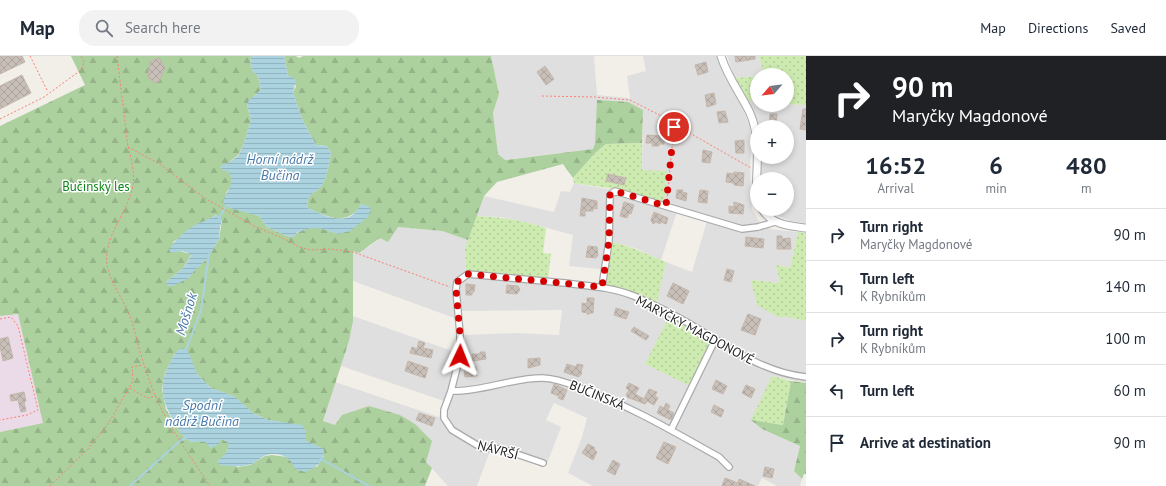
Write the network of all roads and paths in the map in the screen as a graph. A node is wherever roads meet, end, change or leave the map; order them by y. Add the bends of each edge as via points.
1 (30, 56) edge
2 (81, 56) edge
3 (117, 56) edge
4 (721, 56) edge
5 (49, 93) junction
6 (542, 96) dead end
7 (0, 119) edge
8 (671, 123) junction
9 (128, 147) junction
10 (757, 172) joint
11 (666, 206) junction
12 (767, 216) edge
13 (775, 222) junction
14 (806, 228) edge
15 (602, 287) junction
16 (456, 289) junction
17 (0, 319) edge
18 (715, 340) junction
19 (144, 364) junction
20 (806, 377) edge
21 (129, 388) junction
22 (451, 391) junction
23 (156, 396) junction
24 (0, 420) edge
25 (671, 430) junction
26 (543, 463) dead end
27 (729, 466) dead end
28 (50, 486) edge
29 (210, 486) edge

1 - 5 path
2 - 5 path via 84,62 82,69
3 - 9 path
4 - 10 street via 754,124
5 - 7 path
6 - 8 path via 630,100
8 - 10 path
8 - 11 path via 674,127
9 - 16 path via 158,163 206,199 299,247 353,252
9 - 19 path via 133,185 110,242 107,254 108,272 130,315
11 - 13 street via 742,229
11 - 15 street via 615,191 610,195 609,241
12 - 13 street
13 - 14 street
15 - 16 street, MARYČKY MAGDONOVÉ via 468,274 457,282
15 - 18 street, MARYČKY MAGDONOVÉ via 633,296 688,323
16 - 22 street via 460,356
17 - 24 path via 11,317 18,326 38,410 27,415
18 - 20 street, MARYČKY MAGDONOVÉ via 775,371
18 - 25 street
19 - 21 path via 132,367 133,381
19 - 23 path
21 - 23 path via 147,398
21 - 28 path via 108,424 88,449
22 - 25 street, BUČINSKÁ via 518,380 559,380 635,411
22 - 26 street, NÁVRŠÍ via 444,410 444,418 452,430 482,448 502,449
23 - 29 path
25 - 27 street, BUČINSKÁ via 720,457

